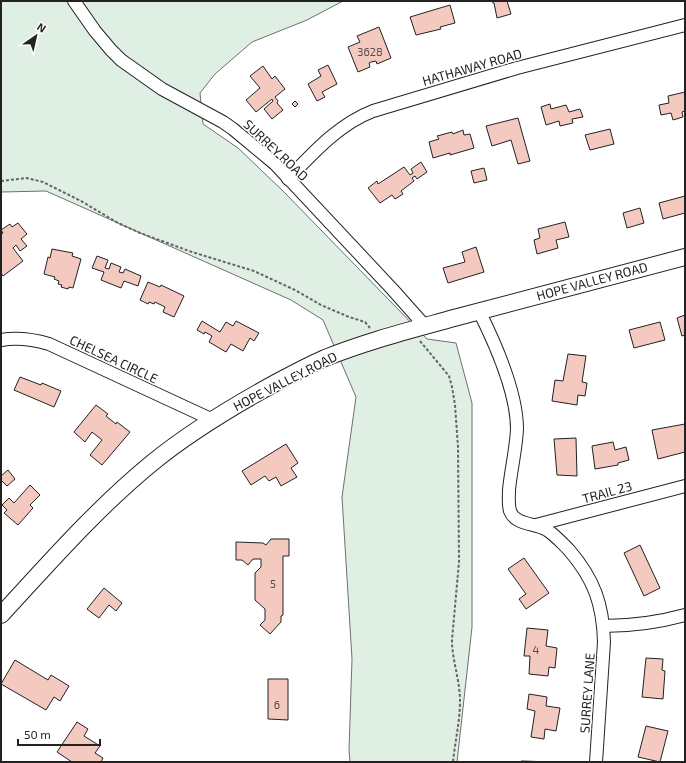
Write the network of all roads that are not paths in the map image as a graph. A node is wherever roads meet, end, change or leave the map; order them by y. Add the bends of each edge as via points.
1 (74, 1) edge
2 (685, 25) edge
3 (288, 179) junction
4 (685, 257) edge
5 (479, 311) junction
6 (421, 332) junction
7 (1, 340) edge
8 (213, 420) junction
9 (685, 486) edge
10 (536, 525) junction
11 (685, 615) edge
12 (1, 616) edge
13 (603, 626) junction
14 (596, 762) edge

1 - 3 street, SURREY ROAD via 95,31 121,60 162,89 234,129 275,164
2 - 3 street, HATHAWAY ROAD via 517,68 365,114 322,144
3 - 6 street, SURREY ROAD via 393,290
4 - 5 main road, HOPE VALLEY ROAD
5 - 6 main road, HOPE VALLEY ROAD
5 - 10 street, SURREY LANE via 504,370 515,406 517,430 511,470 511,512 516,519
6 - 8 main road, HOPE VALLEY ROAD via 379,339 325,358 255,394
7 - 8 street, CHELSEA CIRCLE via 25,338 49,344
8 - 12 main road, HOPE VALLEY ROAD via 153,462 121,490 72,538
9 - 10 street, TRAIL 23
10 - 13 street, SURREY LANE via 555,536 583,568 599,600
11 - 13 street via 657,622
13 - 14 street, SURREY LANE

